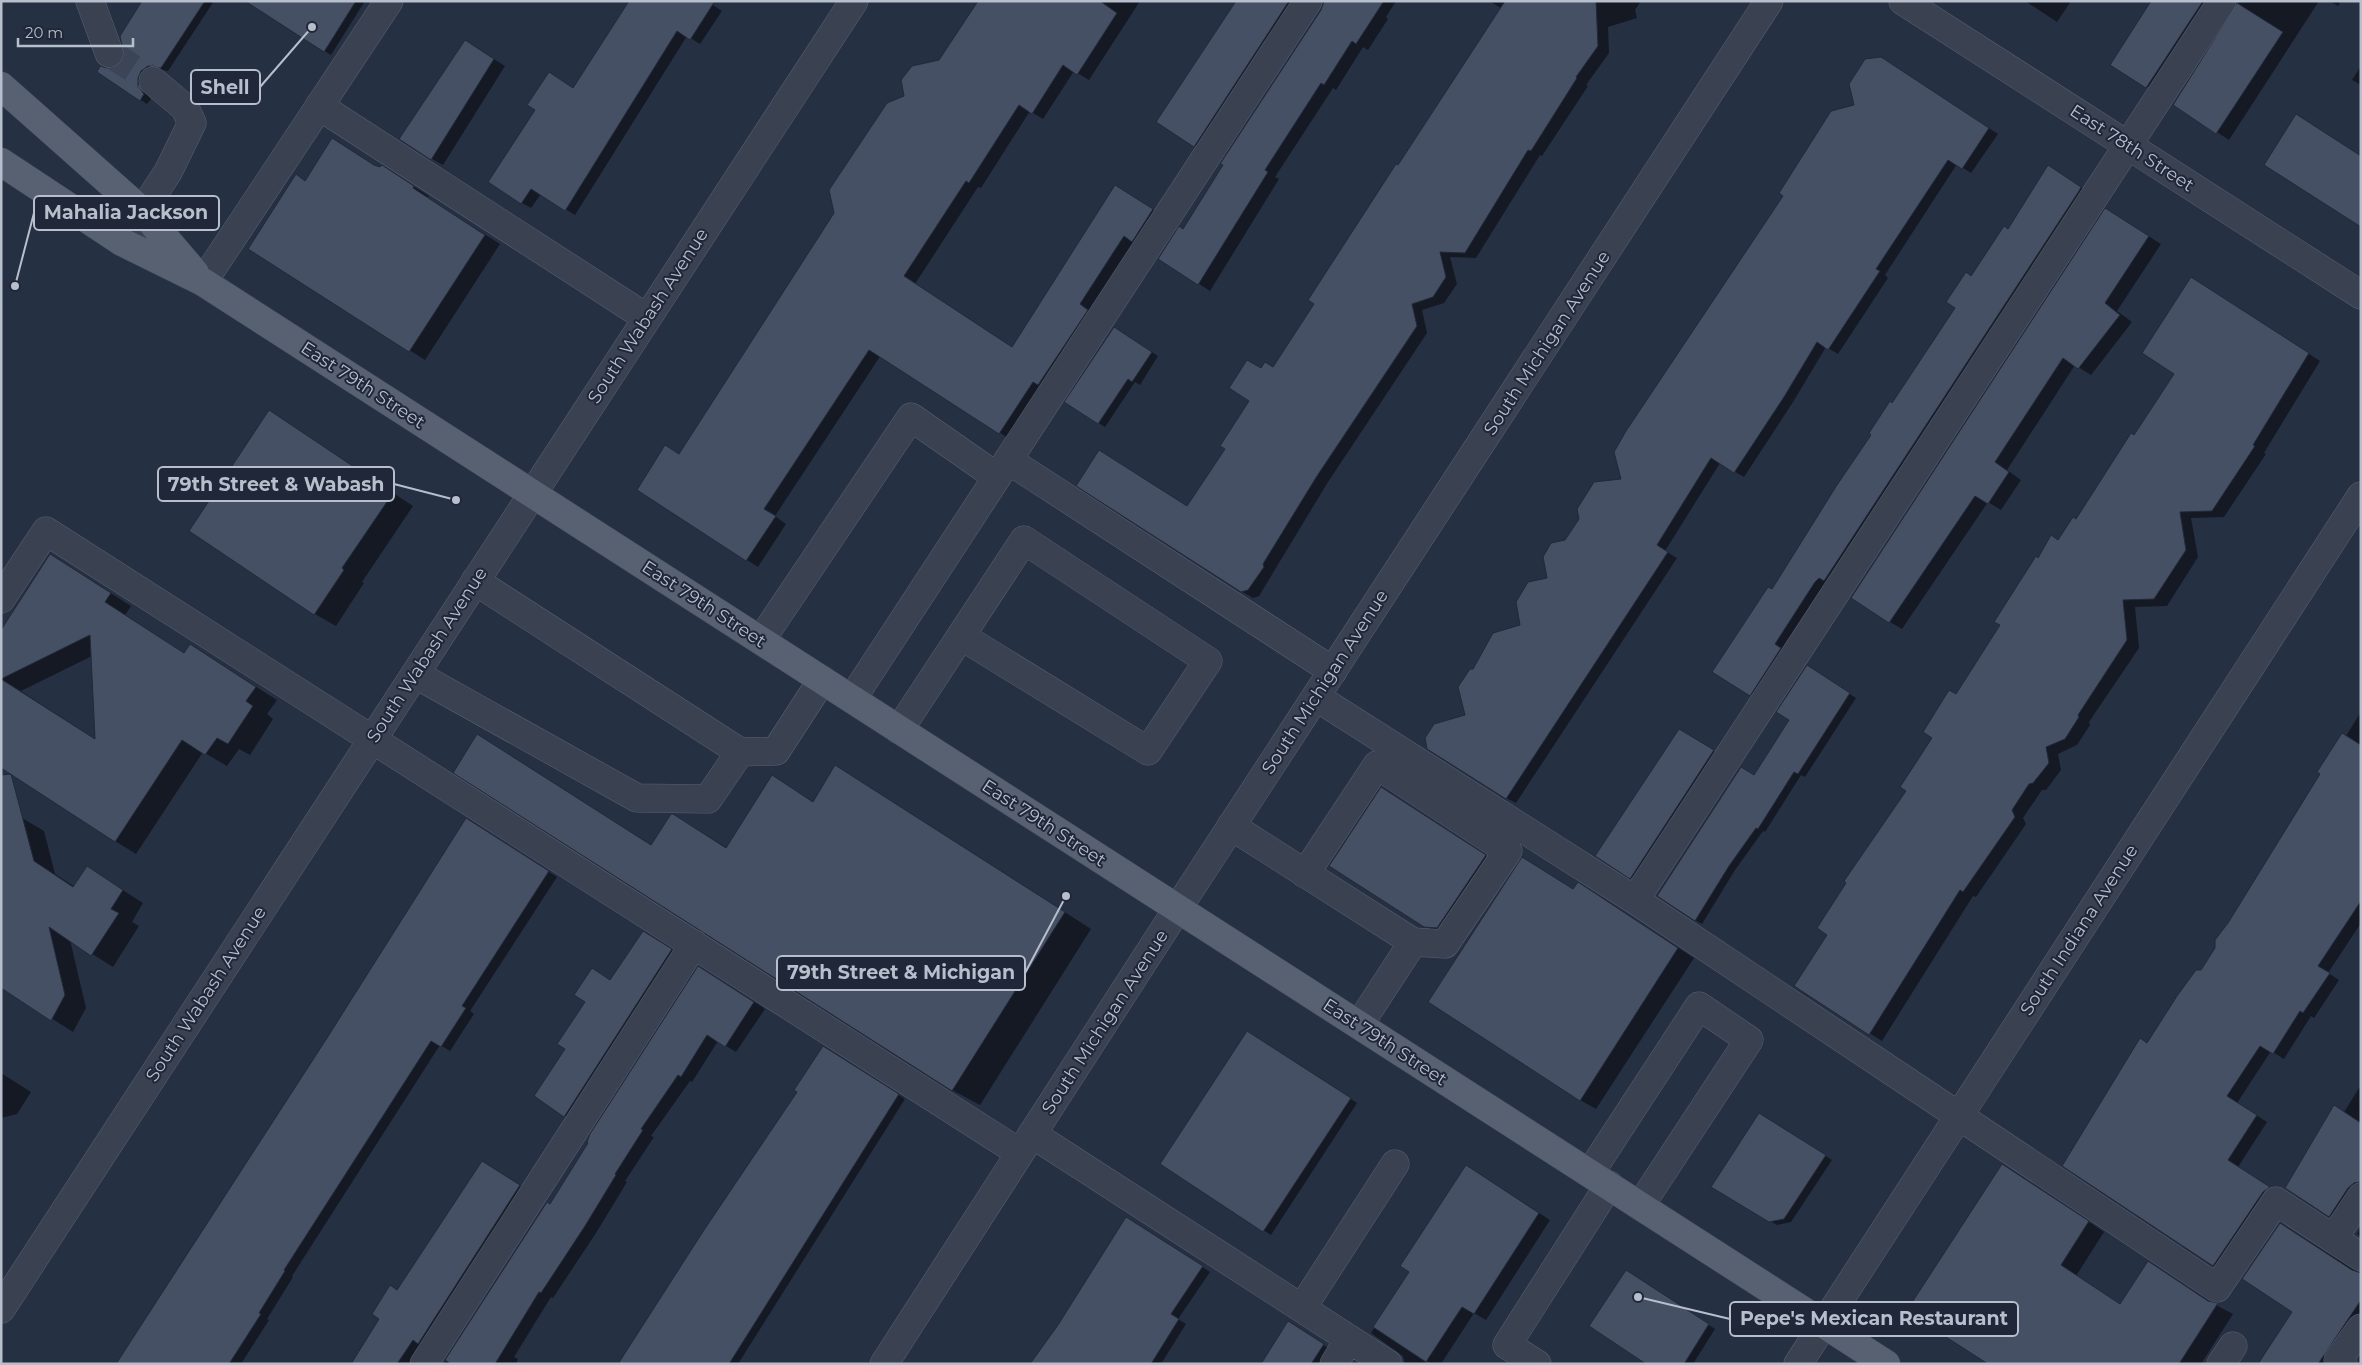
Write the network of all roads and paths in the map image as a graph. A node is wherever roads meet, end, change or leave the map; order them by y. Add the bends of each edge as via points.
1 (90, 1) edge
2 (389, 1) edge
3 (854, 1) edge
4 (1308, 1) edge
5 (1769, 1) edge
6 (1902, 1) edge
7 (2222, 1) edge
8 (109, 53) tunnel mouth
9 (153, 81) tunnel mouth
10 (1, 86) edge
11 (319, 106) junction
12 (2128, 146) junction
13 (1, 162) edge
14 (142, 211) junction
15 (122, 242) junction
16 (203, 282) junction
17 (2361, 295) edge
18 (647, 318) junction
19 (1002, 468) junction
20 (532, 493) junction
21 (2361, 496) edge
22 (475, 581) junction
23 (1, 599) edge
24 (961, 636) junction
25 (761, 640) junction
26 (1333, 671) junction
27 (414, 674) junction
28 (822, 680) junction
29 (1316, 697) junction
30 (852, 699) junction
31 (900, 730) junction
32 (373, 738) junction
33 (740, 752) junction
34 (1384, 754) junction
35 (1231, 826) junction
36 (1522, 828) junction
37 (1508, 851) junction
38 (1305, 874) junction
39 (1635, 900) junction
40 (1178, 908) junction
41 (1413, 942) junction
42 (694, 944) junction
43 (1359, 1025) junction
44 (1958, 1116) junction
45 (1026, 1143) junction
46 (1395, 1164) dead end
47 (1599, 1179) junction
48 (2361, 1197) edge
49 (1640, 1206) junction
50 (2333, 1239) junction
51 (2361, 1257) edge
52 (1302, 1308) junction
53 (1, 1309) edge
54 (1824, 1324) junction
55 (2361, 1328) edge
56 (1350, 1339) junction
57 (424, 1364) edge
58 (884, 1364) edge
59 (1334, 1364) edge
60 (1388, 1364) edge
61 (1537, 1364) edge
62 (1798, 1364) edge
63 (1886, 1364) edge
64 (2344, 1364) edge

1 - 8 street
2 - 11 street
3 - 18 street, South Wabash Avenue
4 - 19 street
5 - 26 street, South Michigan Avenue
6 - 12 street, East 78th Street
7 - 12 street
9 - 14 street via 185,108 192,123 168,172
10 - 14 main road, East 79th Street
11 - 16 street
11 - 18 street
12 - 17 street, East 78th Street
12 - 39 street
13 - 15 main road, East 79th Street
14 - 15 street
14 - 16 main road, East 79th Street
15 - 16 main road, East 79th Street
16 - 20 main road, East 79th Street
18 - 20 street, South Wabash Avenue
19 - 25 street via 912,417
19 - 26 street
19 - 30 street
20 - 22 street, South Wabash Avenue
20 - 25 main road, East 79th Street
21 - 44 street, South Indiana Avenue
22 - 27 street, South Wabash Avenue
22 - 33 street
23 - 32 street via 46,530
24 - 24 street via 1148,751 1208,661 1024,540
24 - 31 street
25 - 28 main road, East 79th Street
26 - 29 street, South Michigan Avenue
27 - 32 street, South Wabash Avenue
27 - 33 street via 637,798 708,799
28 - 30 main road, East 79th Street
28 - 33 street via 776,751
29 - 34 street
29 - 35 street, South Michigan Avenue
30 - 31 main road, East 79th Street
31 - 40 main road, East 79th Street
32 - 42 street
32 - 53 street, South Wabash Avenue
34 - 36 street
34 - 37 street
34 - 38 street
35 - 38 street
35 - 40 street, South Michigan Avenue
36 - 37 street
36 - 39 street
37 - 41 street via 1445,944
38 - 41 street
39 - 44 street
40 - 43 main road, East 79th Street
40 - 45 street, South Michigan Avenue
41 - 43 street
42 - 45 street
42 - 57 street
43 - 47 main road, East 79th Street
44 - 50 street via 2217,1288 2276,1201
44 - 54 street, South Indiana Avenue
45 - 52 street
45 - 58 street, South Michigan Avenue
46 - 52 street
47 - 49 main road, East 79th Street
47 - 49 street via 1699,1006 1749,1040
47 - 61 street via 1507,1345
48 - 50 street
49 - 54 main road, East 79th Street
50 - 51 street
52 - 56 street
54 - 62 street, South Indiana Avenue
54 - 63 main road, East 79th Street
55 - 64 street via 2338,1360
56 - 59 street
56 - 60 street

